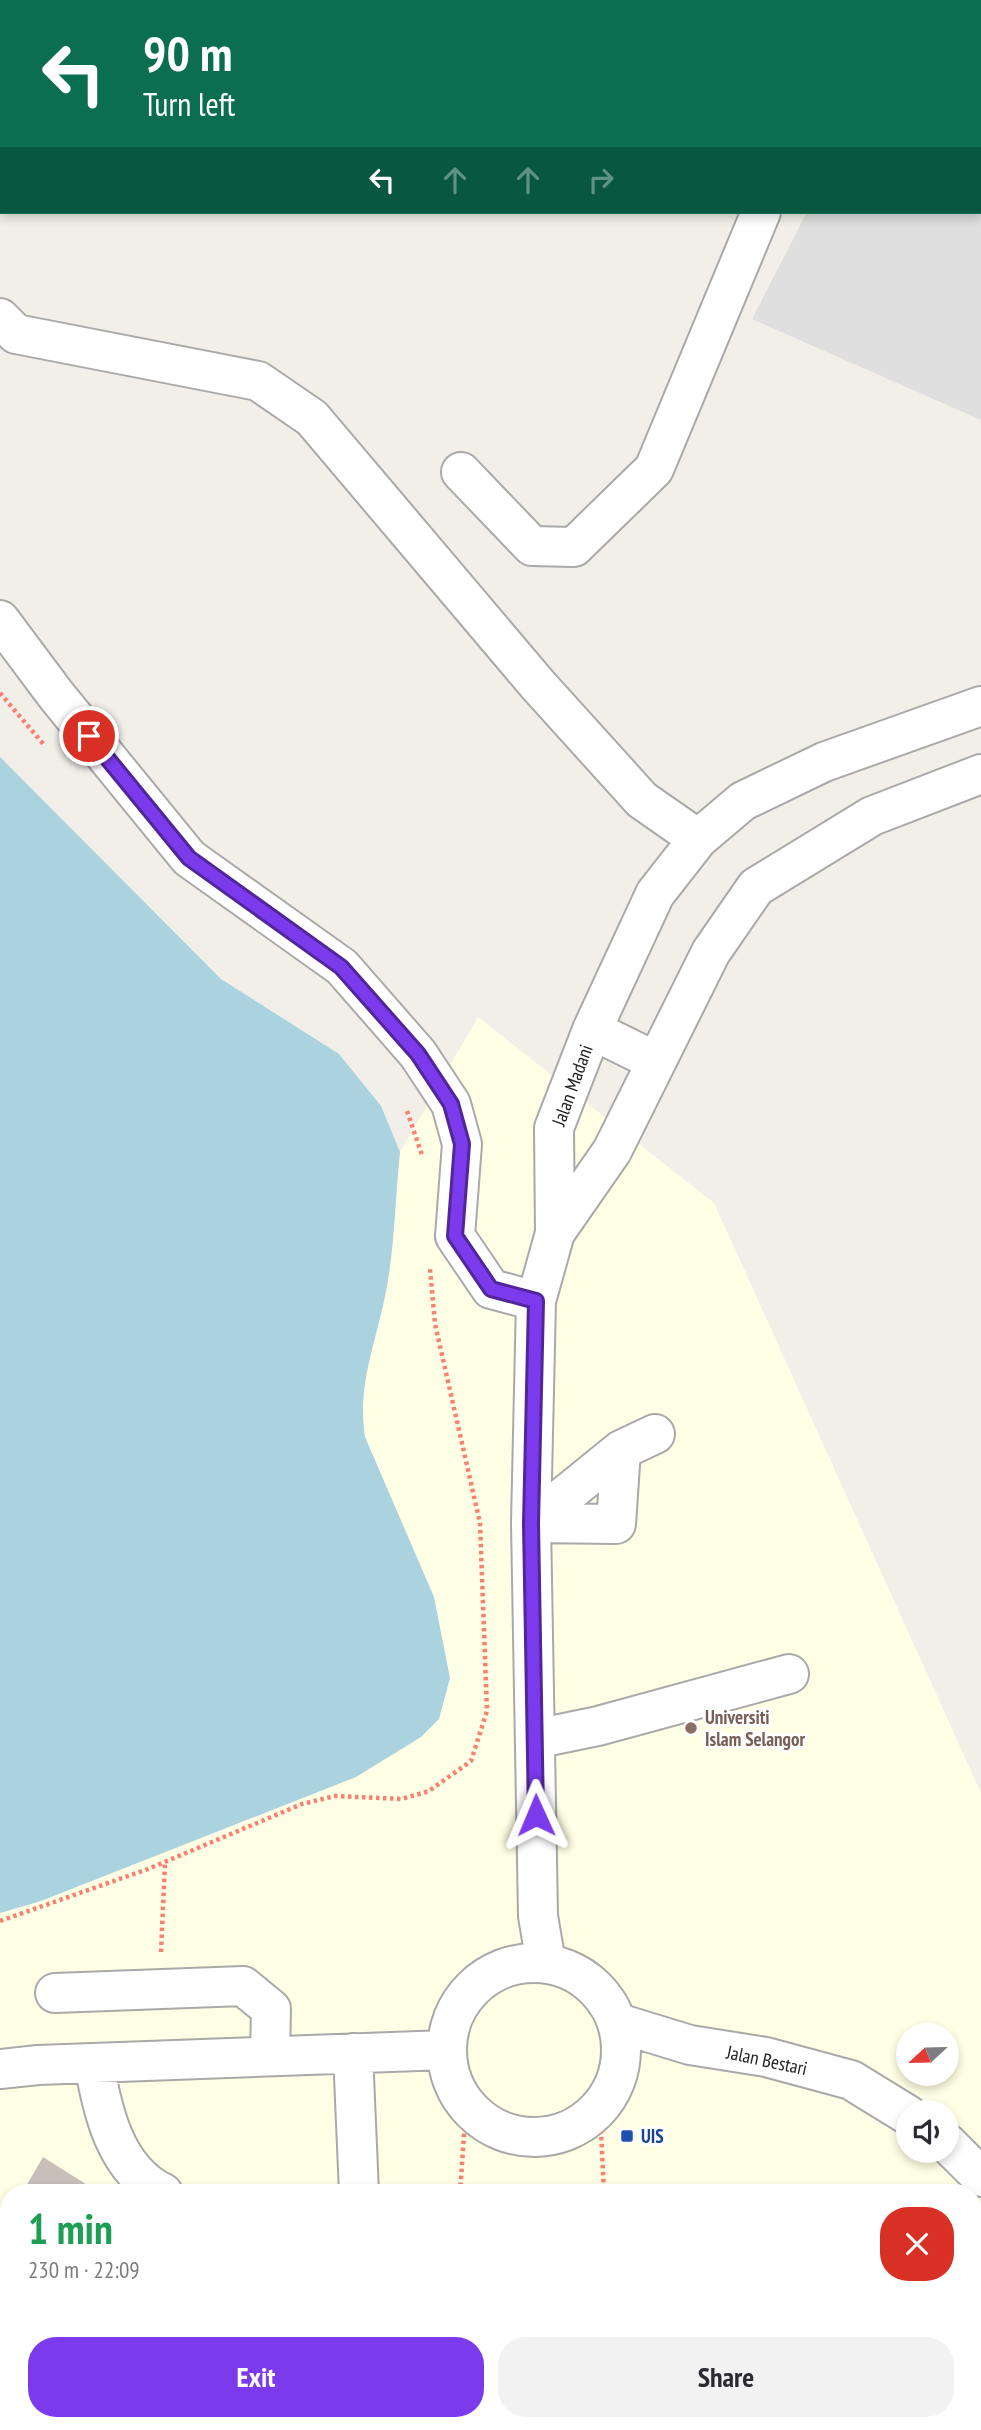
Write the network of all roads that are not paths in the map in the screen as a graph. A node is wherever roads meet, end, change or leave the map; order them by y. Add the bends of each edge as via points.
1 (760, 214) edge
2 (0, 318) edge
3 (461, 471) dead end
4 (0, 620) edge
5 (981, 706) edge
6 (981, 774) edge
7 (698, 839) junction
8 (592, 1030) junction
9 (655, 1061) junction
10 (555, 1233) junction
11 (536, 1301) junction
12 (655, 1434) dead end
13 (621, 1450) junction
14 (531, 1523) junction
15 (789, 1674) dead end
16 (535, 1739) junction
17 (546, 1963) junction
18 (55, 1993) dead end
19 (618, 2023) junction
20 (446, 2050) junction
21 (354, 2053) junction
22 (270, 2056) junction
23 (94, 2063) junction
24 (0, 2069) edge
25 (896, 2108) edge
26 (959, 2155) edge
27 (981, 2177) edge
28 (152, 2184) edge
29 (359, 2184) edge

1 - 3 street via 654,469 574,547 532,547
2 - 7 street via 16,334 258,381 312,418 538,685 642,800
4 - 11 street via 189,858 341,967 418,1054 451,1104 462,1144 455,1236 491,1289
5 - 7 street, Jalan Madani via 824,762 743,801
6 - 9 street via 872,816 756,887 711,952
7 - 8 street, Jalan Madani via 655,894
8 - 9 street
8 - 10 street, Jalan Madani via 554,1128
9 - 10 street via 612,1151
10 - 11 street
11 - 14 street
12 - 13 street
13 - 14 street
13 - 14 street via 616,1524
14 - 16 street
15 - 16 street
16 - 17 street via 538,1916
17 - 19 street via 570,1969 591,1983
17 - 20 street via 517,1963 488,1974 466,1994 452,2020
18 - 22 street via 243,1986 271,2009
19 - 20 street via 622,2054 616,2083 600,2109 577,2128 548,2137 518,2137 489,2126 466,2106 452,2079
19 - 25 street, Jalan Bestari via 690,2045 766,2057 851,2080
20 - 21 street
21 - 22 street
21 - 29 street
22 - 23 street
23 - 24 street
23 - 28 street via 113,2139 132,2168
26 - 27 street

